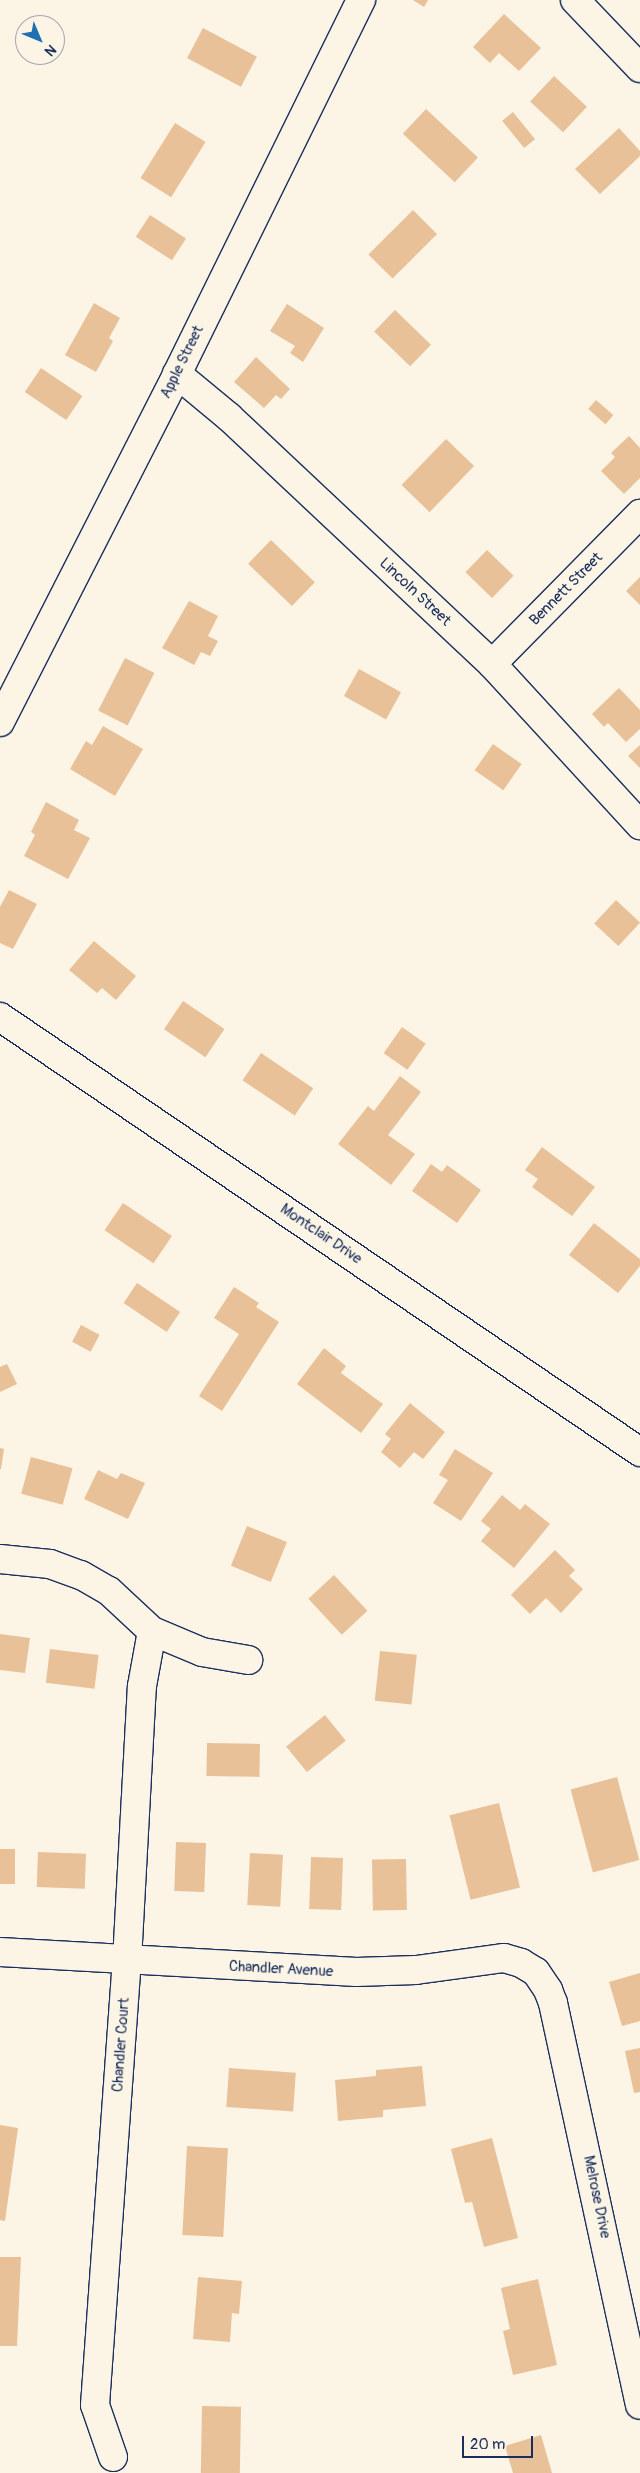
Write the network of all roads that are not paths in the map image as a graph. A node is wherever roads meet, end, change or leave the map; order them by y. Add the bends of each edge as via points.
1 (361, 0) edge
2 (575, 0) edge
3 (640, 68) edge
4 (177, 374) junction
5 (640, 514) edge
6 (492, 664) junction
7 (0, 722) edge
8 (640, 825) edge
9 (0, 1017) edge
10 (640, 1452) edge
11 (0, 1559) edge
12 (152, 1631) junction
13 (248, 1660) dead end
14 (0, 1952) edge
15 (127, 1961) junction
16 (548, 1990) joint
17 (640, 2405) edge
18 (113, 2457) dead end

1 - 4 street, Apple Street
2 - 3 street
4 - 6 street, Lincoln Street via 229,417
4 - 7 street, Apple Street
5 - 6 street, Bennett Street
6 - 8 street, Lincoln Street
9 - 10 street, Montclair Drive
11 - 12 street via 50,1564 81,1575 109,1591
12 - 13 street via 202,1652
12 - 15 street, Chandler Court via 142,1686
14 - 15 street, Chandler Avenue
15 - 16 street, Chandler Avenue via 356,1972 416,1970 504,1958 536,1972
15 - 18 street, Chandler Court via 95,2405
16 - 17 street, Melrose Drive via 600,2207

